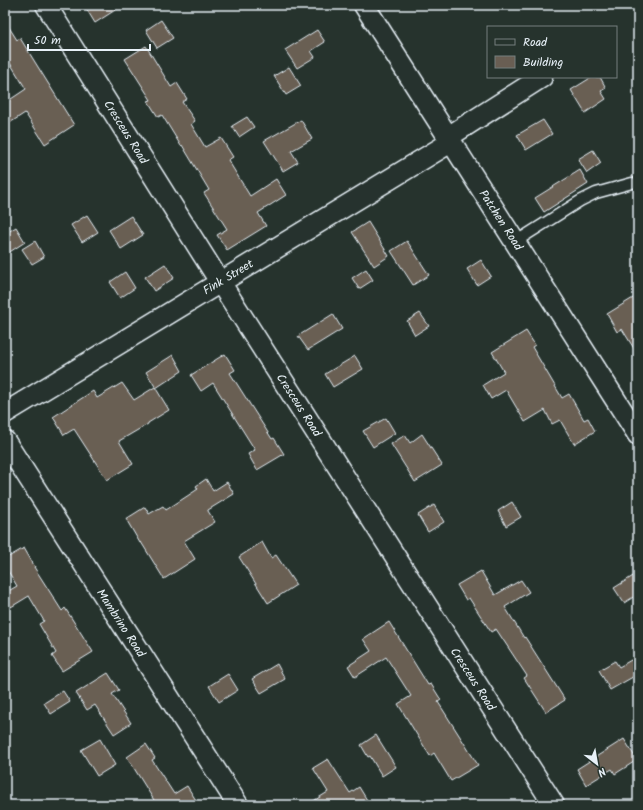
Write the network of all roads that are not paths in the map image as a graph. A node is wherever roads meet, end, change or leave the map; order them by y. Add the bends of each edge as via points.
1 (46, 5) edge
2 (364, 5) edge
3 (541, 78) edge
4 (450, 140) junction
5 (632, 183) dead end
6 (515, 242) junction
7 (220, 282) junction
8 (5, 413) edge
9 (638, 435) edge
10 (5, 441) edge
11 (238, 805) edge
12 (554, 805) edge

1 - 7 street, Cresceus Road
2 - 4 street, Patchen Road
3 - 4 street, Fink Street
4 - 6 street, Patchen Road
4 - 7 street, Fink Street
5 - 6 lane via 585,198
6 - 9 street, Patchen Road
7 - 8 street, Fink Street
7 - 12 street, Cresceus Road
10 - 11 street, Mambrino Road

